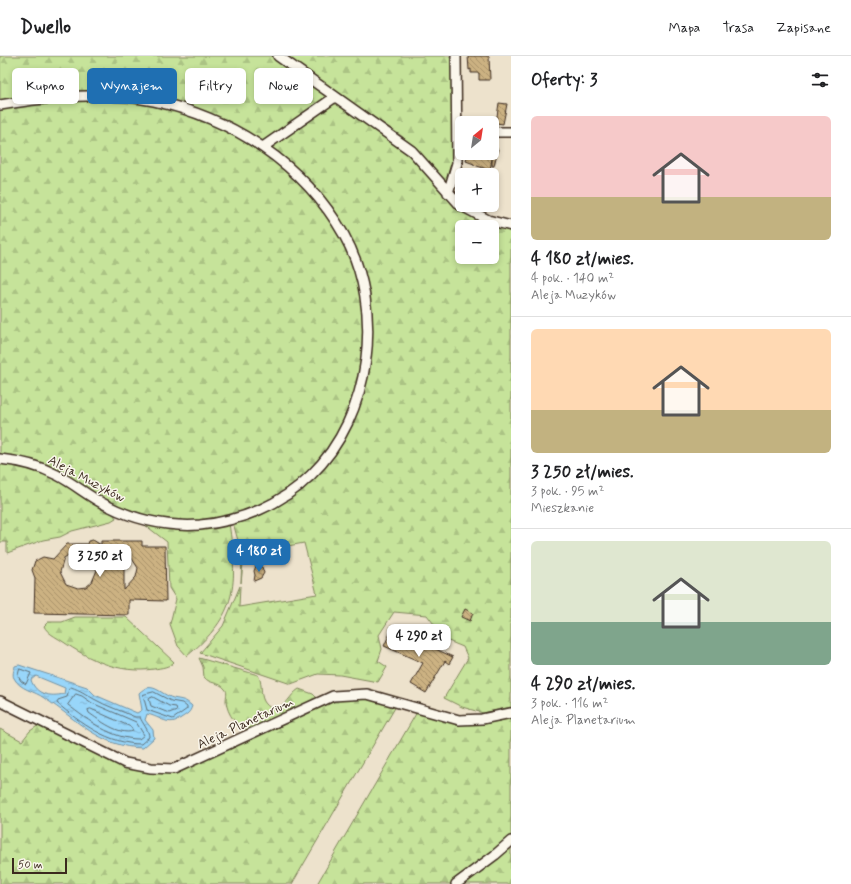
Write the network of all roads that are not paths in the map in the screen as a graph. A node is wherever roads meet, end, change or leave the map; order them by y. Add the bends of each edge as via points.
1 (278, 56) edge
2 (456, 56) edge
3 (334, 97) junction
4 (0, 105) edge
5 (459, 116) edge
6 (499, 132) edge
7 (511, 132) edge
8 (263, 147) junction
9 (457, 160) edge
10 (448, 193) junction
11 (511, 226) edge
12 (0, 459) edge
13 (0, 701) edge
14 (511, 713) edge
15 (511, 841) edge
16 (456, 884) edge

1 - 3 street
2 - 5 street
3 - 8 street
3 - 10 street via 412,151
4 - 8 street, Aleja Muzyków via 68,97 140,99 209,118
6 - 7 street
8 - 12 street, Aleja Muzyków via 294,172 324,204 348,243 364,290 367,340 358,397 341,435 317,469 296,489 247,516 218,523 187,526 159,523 132,516 108,506 46,470
9 - 10 street
10 - 11 street via 460,205 488,220
13 - 14 street, Aleja Planetarium via 125,763 174,769 333,696 367,694 459,720 482,719
15 - 16 street

